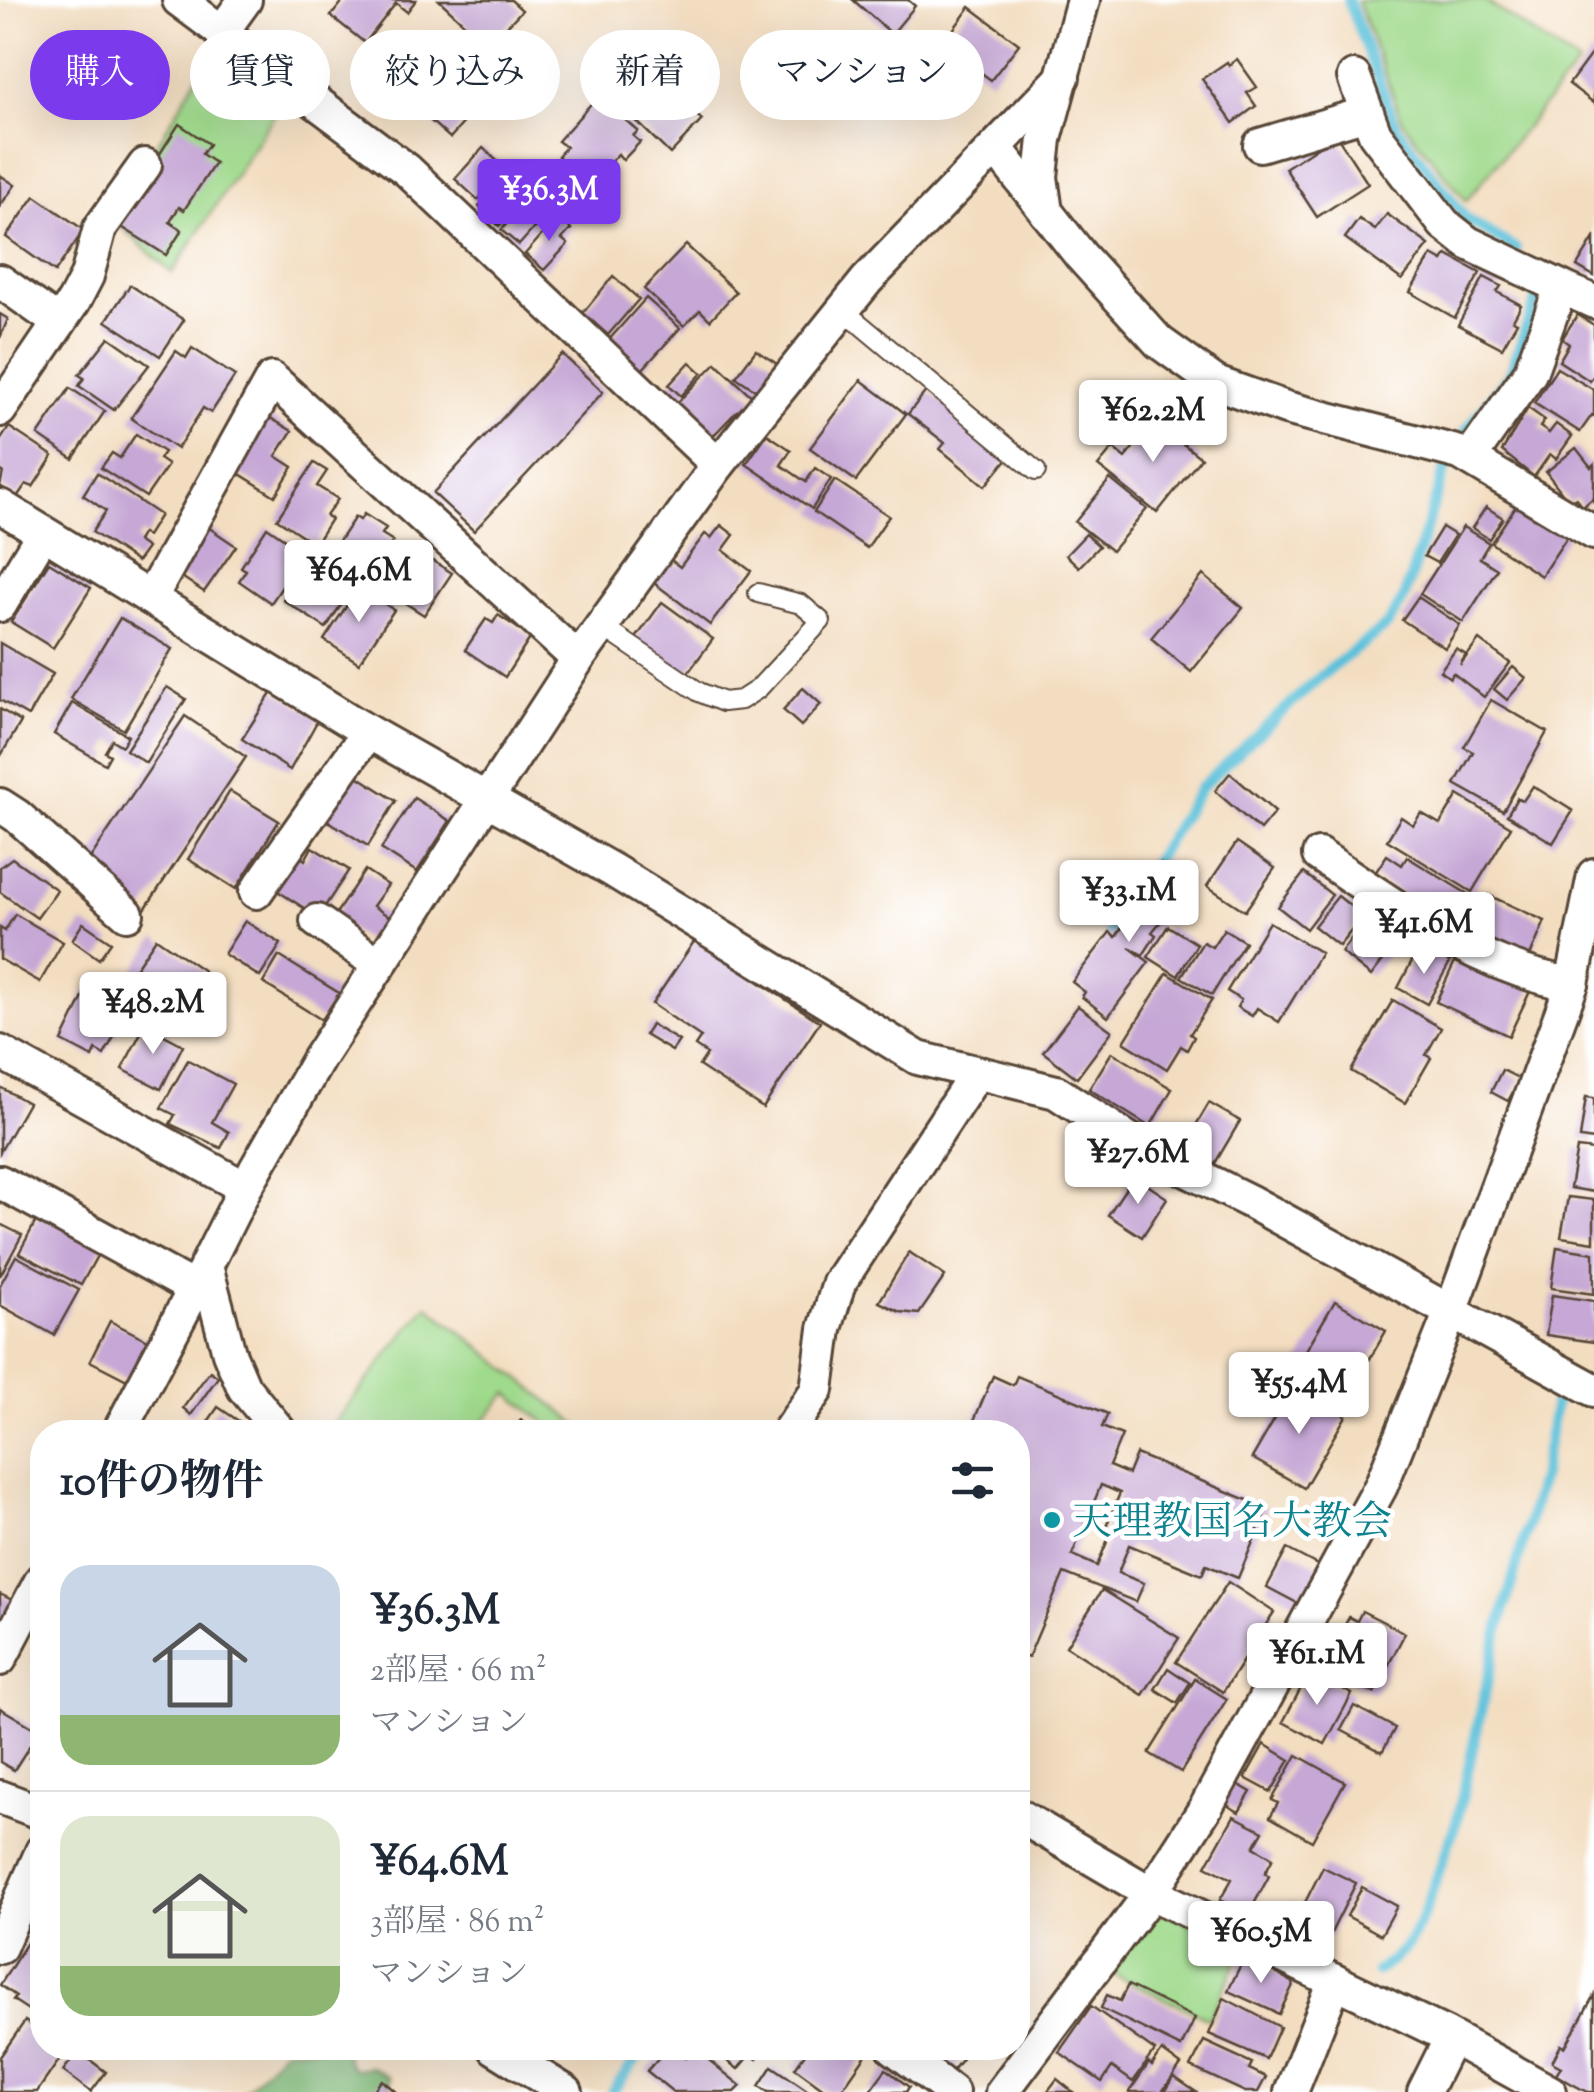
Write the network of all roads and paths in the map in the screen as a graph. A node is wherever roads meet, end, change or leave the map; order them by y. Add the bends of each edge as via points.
1 (179, 0) edge
2 (246, 0) edge
3 (1083, 0) edge
4 (218, 30) edge
5 (224, 30) edge
6 (1354, 76) dead end
7 (1063, 77) junction
8 (330, 113) edge
9 (1367, 113) junction
10 (1260, 145) dead end
11 (996, 148) junction
12 (146, 165) dead end
13 (1046, 212) junction
14 (0, 281) edge
15 (1562, 287) junction
16 (1594, 302) edge
17 (843, 310) junction
18 (58, 323) junction
19 (0, 410) edge
20 (1470, 458) junction
21 (718, 465) junction
22 (1036, 470) dead end
23 (0, 506) edge
24 (43, 533) junction
25 (1594, 533) edge
26 (758, 592) dead end
27 (151, 597) junction
28 (0, 604) edge
29 (603, 628) junction
30 (578, 660) junction
31 (368, 732) junction
32 (489, 798) junction
33 (0, 805) edge
34 (1318, 855) dead end
35 (1594, 875) edge
36 (256, 892) dead end
37 (126, 914) dead end
38 (317, 922) dead end
39 (380, 965) junction
40 (1572, 984) junction
41 (0, 1052) edge
42 (976, 1074) junction
43 (0, 1182) edge
44 (245, 1188) junction
45 (201, 1277) junction
46 (1450, 1314) junction
47 (1594, 1390) edge
48 (125, 1420) edge
49 (270, 1420) edge
50 (796, 1420) edge
51 (30, 1601) edge
52 (0, 1660) edge
53 (0, 1797) edge
54 (30, 1808) edge
55 (1030, 1822) edge
56 (30, 1878) edge
57 (1151, 1893) junction
58 (0, 1946) edge
59 (1335, 1981) junction
60 (1450, 2038) junction
61 (1030, 2055) edge
62 (514, 2060) edge
63 (910, 2060) edge
64 (1026, 2060) edge
65 (566, 2092) edge
66 (952, 2092) edge
67 (1002, 2092) edge
68 (1291, 2092) edge
69 (1424, 2092) edge
70 (1550, 2092) edge

1 - 4 street
2 - 5 street
3 - 7 street
6 - 9 street
7 - 11 street
7 - 13 street via 1040,176
8 - 21 street via 407,170
9 - 10 street
9 - 15 street via 1375,134 1444,224 1468,244
11 - 13 street
11 - 17 street
12 - 18 street via 100,228 87,276
13 - 20 street via 1159,342 1216,382
14 - 18 street
15 - 16 street
15 - 20 street via 1530,373
17 - 21 street
17 - 22 lane
18 - 19 street
20 - 25 street
21 - 29 street
23 - 24 street
24 - 27 street
24 - 28 street
26 - 29 lane via 801,604 821,620 741,700 723,702 699,692
27 - 30 street via 272,379
27 - 31 street
29 - 30 street
30 - 32 street
31 - 32 street
31 - 36 street
32 - 39 street
32 - 42 street via 918,1058
33 - 37 street
34 - 40 street via 1426,926 1532,977
35 - 40 street
38 - 39 street
39 - 44 street
40 - 46 street
41 - 44 street
42 - 46 street via 1056,1092 1142,1148
42 - 50 street via 839,1282 817,1390
43 - 45 street
44 - 45 street
45 - 48 street
45 - 49 street via 244,1388
46 - 47 street
46 - 57 street via 1381,1486 1206,1807
51 - 52 street
53 - 54 street
55 - 57 street
56 - 58 street
57 - 59 street
57 - 61 street
59 - 60 street
59 - 68 street
60 - 69 street
60 - 70 street
62 - 65 street
63 - 66 street
64 - 67 street

